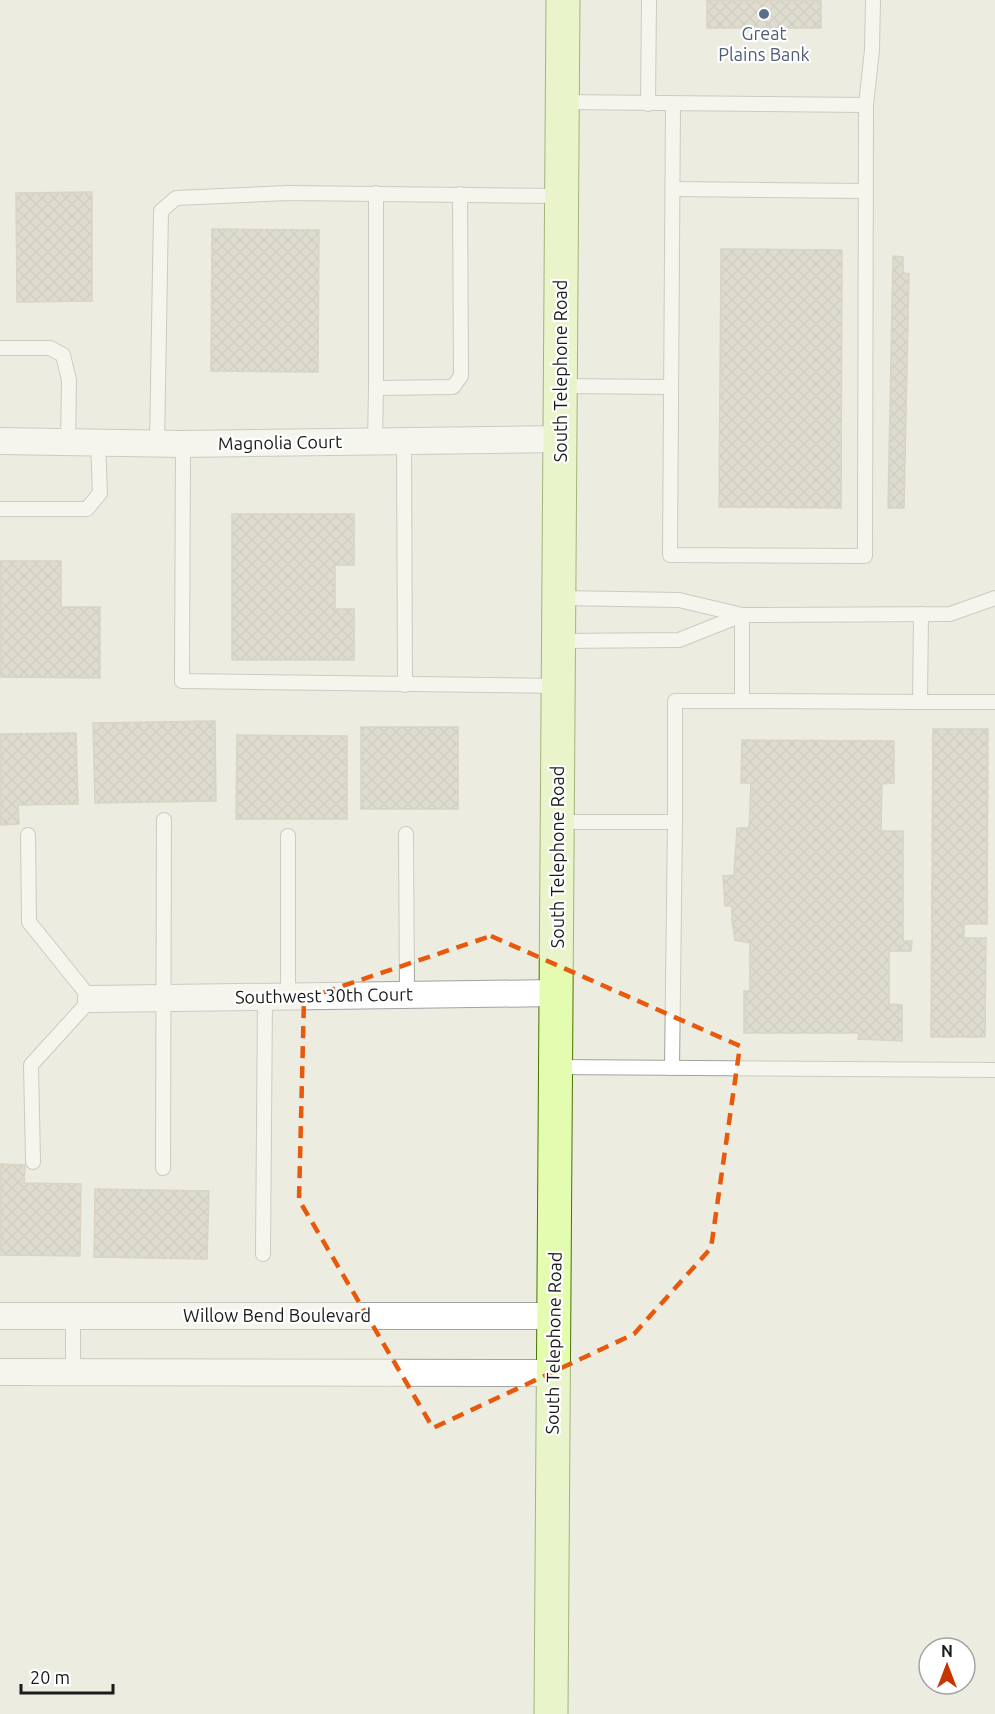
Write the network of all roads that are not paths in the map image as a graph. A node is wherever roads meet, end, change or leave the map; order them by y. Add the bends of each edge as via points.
1 (563, 0) edge
2 (650, 0) edge
3 (873, 0) edge
4 (562, 102) junction
5 (648, 104) junction
6 (673, 105) junction
7 (866, 105) junction
8 (673, 189) junction
9 (866, 191) junction
10 (376, 194) junction
11 (460, 195) junction
12 (562, 195) junction
13 (0, 348) edge
14 (561, 386) junction
15 (670, 387) junction
16 (376, 388) junction
17 (560, 439) junction
18 (0, 441) edge
19 (68, 442) junction
20 (375, 442) junction
21 (404, 442) junction
22 (98, 443) junction
23 (157, 444) junction
24 (183, 444) junction
25 (0, 509) edge
26 (559, 598) junction
27 (995, 598) edge
28 (921, 614) junction
29 (742, 615) junction
30 (559, 640) junction
31 (405, 685) junction
32 (559, 686) junction
33 (742, 701) junction
34 (920, 702) junction
35 (995, 702) edge
36 (164, 820) dead end
37 (558, 822) junction
38 (675, 822) junction
39 (406, 834) dead end
40 (28, 835) dead end
41 (288, 836) dead end
42 (557, 993) junction
43 (406, 995) junction
44 (277, 997) junction
45 (164, 998) junction
46 (91, 999) junction
47 (556, 1067) junction
48 (672, 1068) junction
49 (995, 1070) edge
50 (33, 1162) dead end
51 (163, 1168) dead end
52 (263, 1254) dead end
53 (0, 1316) edge
54 (555, 1316) junction
55 (73, 1317) junction
56 (0, 1372) edge
57 (73, 1372) junction
58 (554, 1373) junction
59 (551, 1714) edge

1 - 4 main road, South Telephone Road
2 - 5 lane
3 - 7 lane
4 - 5 lane
4 - 12 main road, South Telephone Road
5 - 6 lane
6 - 7 lane
6 - 8 lane
7 - 9 lane
8 - 9 lane
8 - 15 lane
9 - 15 lane via 866,556 670,555
10 - 11 lane
10 - 16 lane
10 - 23 lane via 176,198 161,211
11 - 12 lane
11 - 16 lane via 461,376 453,387
12 - 14 main road, South Telephone Road
13 - 19 lane via 50,348 63,355 69,380
14 - 15 lane
14 - 17 main road, South Telephone Road
16 - 20 lane
17 - 21 street, Magnolia Court
17 - 26 main road, South Telephone Road
18 - 19 street, Magnolia Court
19 - 22 street, Magnolia Court
20 - 21 street, Magnolia Court
20 - 24 street, Magnolia Court
21 - 31 lane
22 - 23 street, Magnolia Court
22 - 25 lane via 100,493 87,509
23 - 24 street, Magnolia Court
24 - 31 lane via 182,681
26 - 29 lane via 679,600
26 - 30 main road, South Telephone Road
27 - 28 lane via 950,614
28 - 29 lane
28 - 34 lane
29 - 30 lane via 679,640
29 - 33 lane
30 - 32 main road, South Telephone Road
31 - 32 lane
32 - 37 main road, South Telephone Road
33 - 34 lane
33 - 38 lane via 675,702
34 - 35 lane
36 - 45 lane
37 - 38 lane
37 - 42 main road, South Telephone Road
38 - 48 lane
39 - 43 lane
40 - 46 lane via 29,922
41 - 44 lane
42 - 43 street, Southwest 30th Court
42 - 47 main road, South Telephone Road
43 - 44 street, Southwest 30th Court
44 - 45 street, Southwest 30th Court
44 - 52 lane
45 - 46 street, Southwest 30th Court
45 - 51 lane
46 - 50 lane via 31,1065
47 - 48 lane
47 - 54 main road, South Telephone Road
48 - 49 lane
53 - 55 street, Willow Bend Boulevard
54 - 55 street, Willow Bend Boulevard
54 - 58 main road, South Telephone Road
55 - 57 lane
56 - 57 street
57 - 58 street
58 - 59 main road, South Telephone Road

